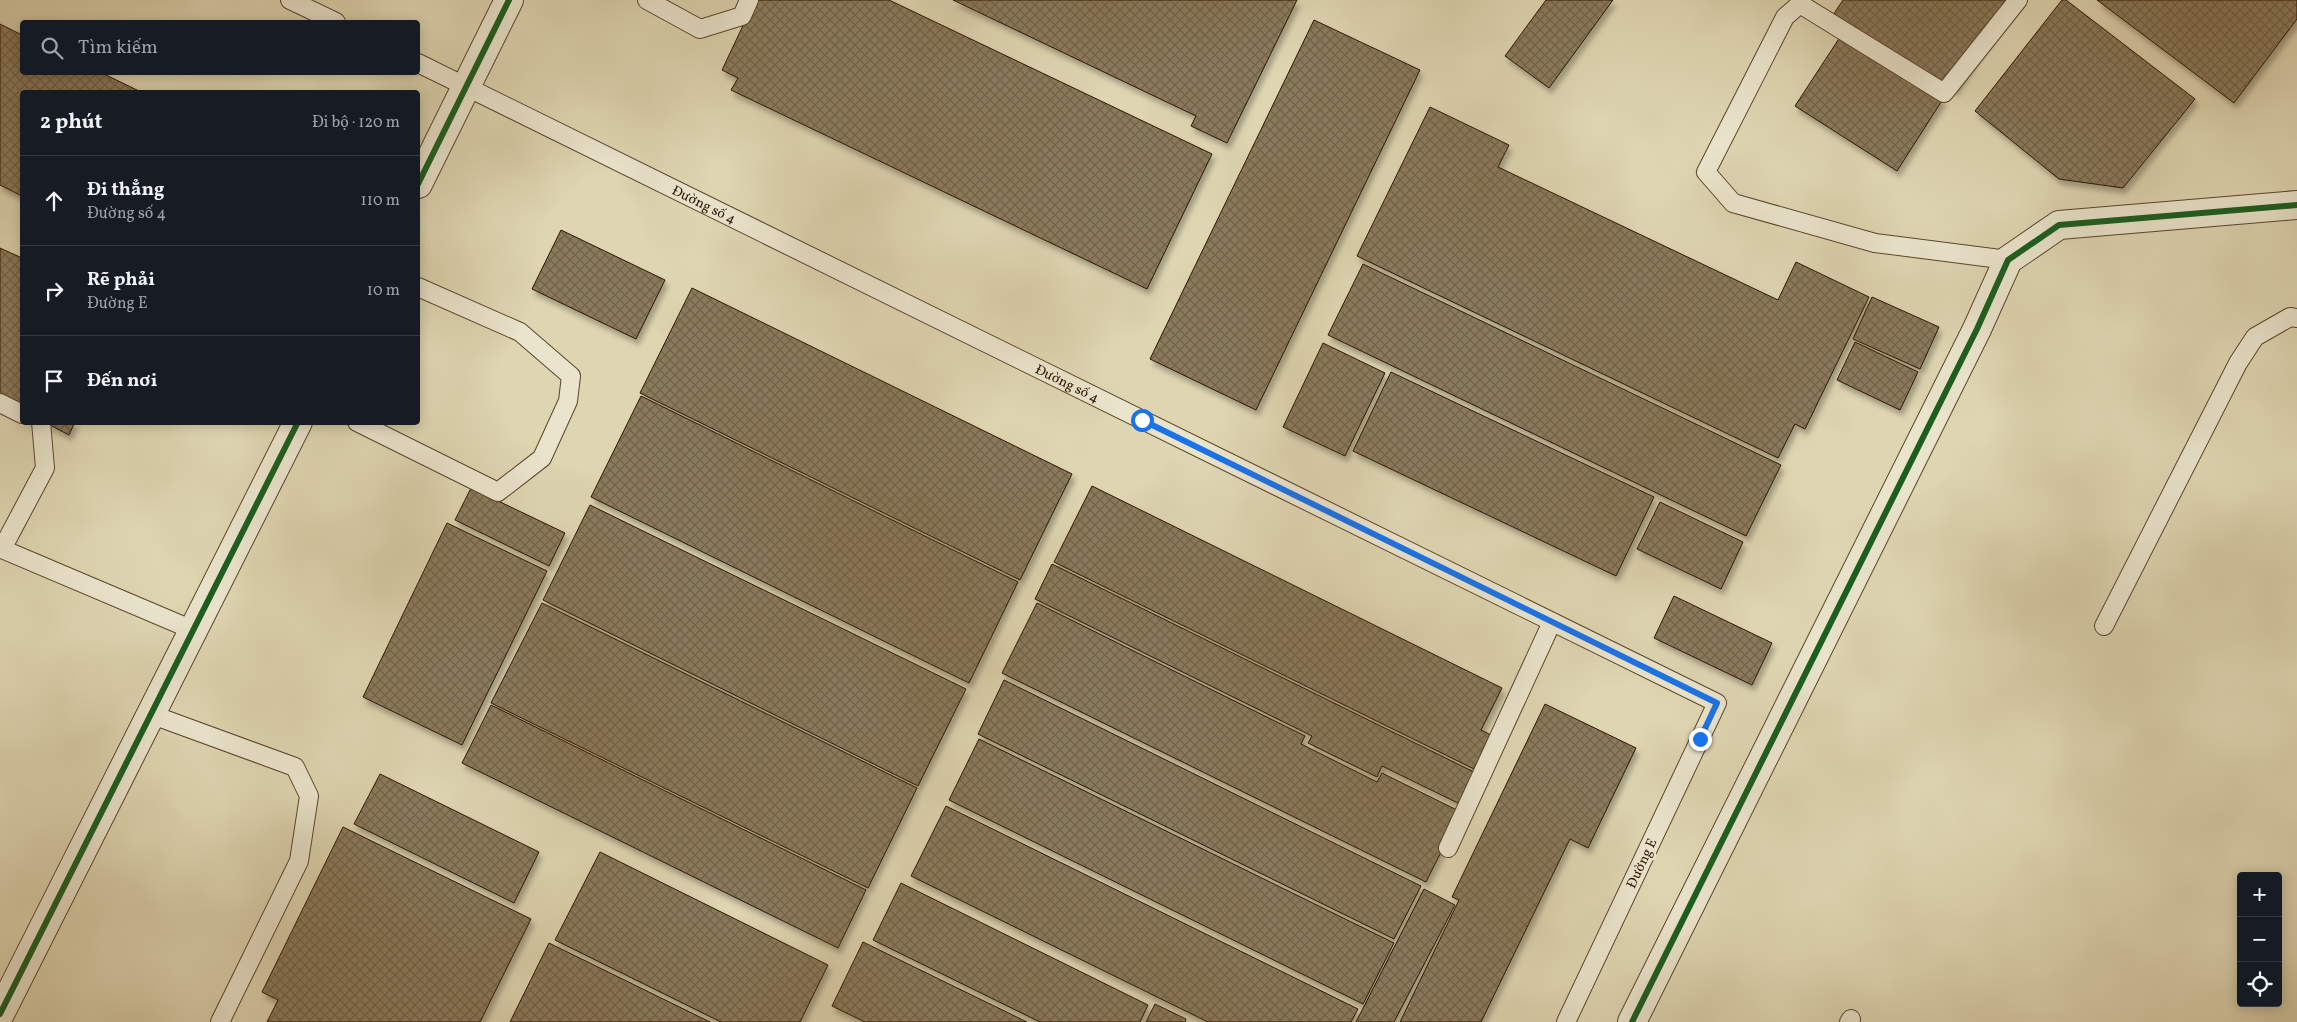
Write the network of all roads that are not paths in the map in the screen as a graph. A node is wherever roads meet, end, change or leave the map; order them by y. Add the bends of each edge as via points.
1 (290, 0) edge
2 (509, 0) edge
3 (647, 0) edge
4 (749, 0) edge
5 (2018, 0) edge
6 (332, 20) edge
7 (420, 64) edge
8 (466, 87) junction
9 (420, 180) edge
10 (2297, 205) edge
11 (2008, 260) junction
12 (420, 288) edge
13 (2297, 318) edge
14 (0, 403) edge
15 (20, 413) edge
16 (41, 425) edge
17 (296, 425) edge
18 (363, 425) edge
19 (1, 552) edge
20 (1552, 622) junction
21 (2104, 626) dead end
22 (193, 630) junction
23 (1717, 703) joint
24 (150, 714) junction
25 (1448, 848) dead end
26 (0, 1014) edge
27 (220, 1022) edge
28 (1566, 1022) edge
29 (1632, 1022) edge

1 - 6 lane
2 - 8 street
3 - 4 lane via 700,29 742,16
5 - 11 lane via 1944,93 1800,4 1785,17 1706,172 1733,203 1875,243
7 - 8 lane, Đường số 4
8 - 9 street
8 - 20 lane, Đường số 4
10 - 11 street via 2059,225
11 - 29 street via 1977,329
12 - 18 lane via 520,332 571,376 568,401 542,458 498,492
13 - 21 lane via 2290,317 2255,336 2238,363
14 - 15 lane
16 - 19 lane via 45,468
17 - 22 street
19 - 22 lane
20 - 23 lane, Đường số 4
20 - 25 lane
22 - 24 street
23 - 28 lane, Đường E
24 - 26 street
24 - 27 lane via 295,767 309,796 299,861

